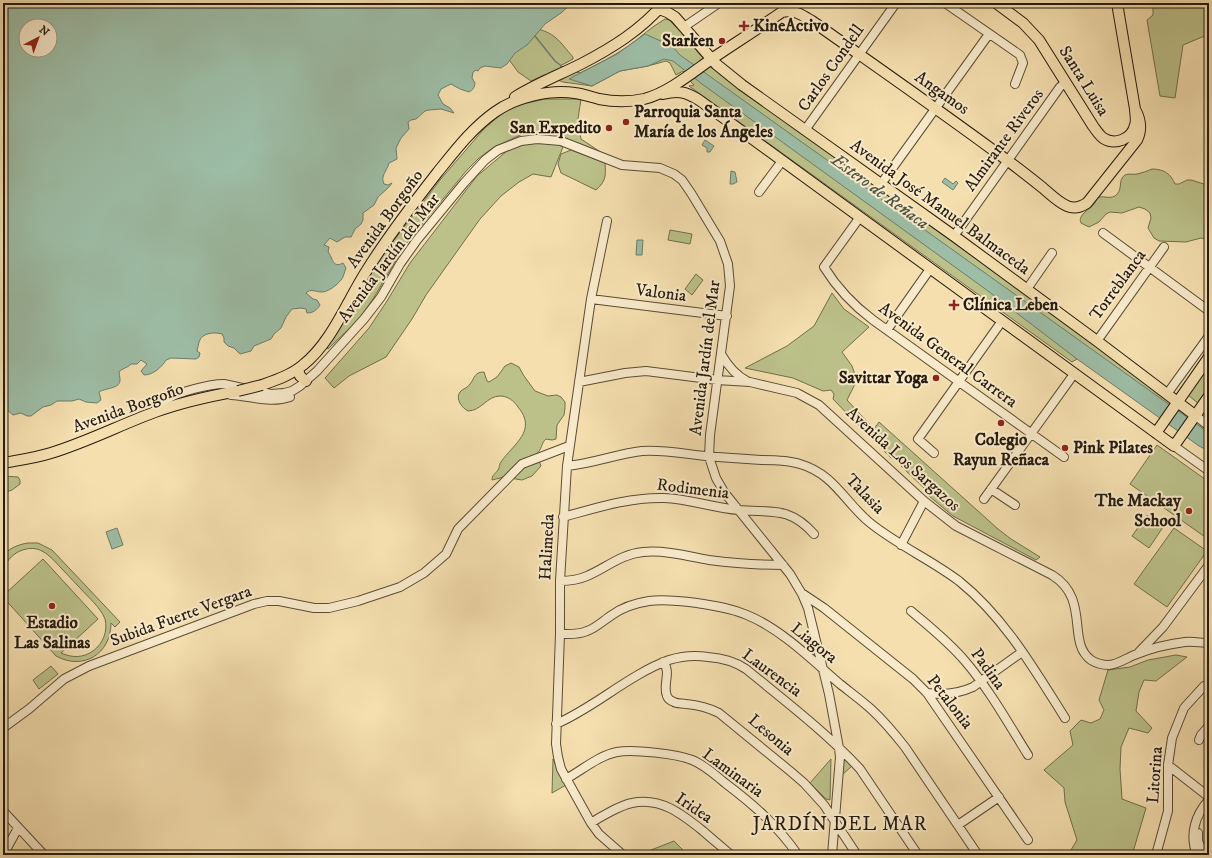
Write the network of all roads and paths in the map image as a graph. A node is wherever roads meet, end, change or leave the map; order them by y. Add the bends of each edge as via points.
1 (719, 3) edge
2 (795, 3) edge
3 (896, 3) edge
4 (945, 3) edge
5 (996, 3) edge
6 (1117, 3) edge
7 (662, 6) edge
8 (780, 13) junction
9 (684, 27) junction
10 (989, 34) junction
11 (859, 54) junction
12 (708, 62) junction
13 (556, 76) junction
14 (1066, 83) junction
15 (1015, 84) dead end
16 (554, 92) junction
17 (655, 96) junction
18 (936, 108) junction
19 (1135, 109) junction
20 (495, 112) junction
21 (805, 130) junction
22 (1123, 140) junction
23 (1134, 144) junction
24 (1008, 160) junction
25 (782, 161) junction
26 (881, 184) junction
27 (759, 192) dead end
28 (860, 217) junction
29 (607, 221) dead end
30 (1103, 233) dead end
31 (954, 236) junction
32 (1164, 247) dead end
33 (1052, 253) dead end
34 (1150, 268) junction
35 (930, 269) junction
36 (1026, 289) junction
37 (592, 299) junction
38 (1209, 310) edge
39 (727, 316) junction
40 (1002, 321) junction
41 (887, 330) junction
42 (1209, 336) edge
43 (1097, 341) junction
44 (721, 354) junction
45 (1209, 358) edge
46 (298, 369) junction
47 (317, 371) junction
48 (1074, 374) junction
49 (717, 380) junction
50 (306, 381) junction
51 (959, 381) junction
52 (579, 382) junction
53 (750, 382) junction
54 (220, 394) junction
55 (1167, 394) junction
56 (1209, 396) edge
57 (1176, 404) junction
58 (156, 412) junction
59 (1195, 418) junction
60 (1209, 426) edge
61 (1031, 433) junction
62 (1156, 433) junction
63 (569, 446) junction
64 (1174, 446) junction
65 (934, 453) dead end
66 (709, 456) junction
67 (1064, 457) dead end
68 (3, 463) edge
69 (567, 466) junction
70 (1209, 471) edge
71 (991, 489) junction
72 (984, 499) dead end
73 (924, 501) junction
74 (1015, 505) dead end
75 (739, 510) junction
76 (563, 517) junction
77 (814, 534) dead end
78 (901, 545) junction
79 (1209, 564) edge
80 (783, 565) junction
81 (560, 581) junction
82 (802, 594) junction
83 (911, 611) dead end
84 (560, 634) junction
85 (1209, 643) edge
86 (1022, 652) junction
87 (1137, 654) junction
88 (663, 662) junction
89 (823, 668) junction
90 (981, 681) junction
91 (1209, 686) edge
92 (927, 693) junction
93 (1065, 718) dead end
94 (556, 724) junction
95 (1209, 726) edge
96 (3, 728) edge
97 (1199, 740) dead end
98 (839, 748) junction
99 (1028, 755) dead end
100 (1168, 765) junction
101 (566, 778) junction
102 (1000, 797) junction
103 (1209, 797) edge
104 (1209, 800) edge
105 (1209, 806) edge
106 (3, 811) edge
107 (834, 820) junction
108 (591, 823) junction
109 (958, 825) junction
110 (18, 828) junction
111 (1028, 840) dead end
112 (3, 855) edge
113 (44, 855) edge
114 (623, 855) edge
115 (731, 855) edge
116 (798, 855) edge
117 (832, 855) edge
118 (857, 855) edge
119 (918, 855) edge
120 (978, 855) edge
121 (1156, 855) edge
122 (1197, 855) edge
123 (1204, 855) edge

1 - 9 street
2 - 8 main road, Avenida Borgoño
3 - 11 street, Carlos Condell
4 - 10 street
5 - 14 main road, Santa Luisa via 1034,34
6 - 19 main road
7 - 9 main road, Avenida José Manuel Balmaceda
7 - 13 main road via 644,24 614,46
8 - 11 main road, Angamos via 791,11 801,14
8 - 12 main road, Avenida Borgoño
9 - 12 main road, Avenida José Manuel Balmaceda
10 - 15 street via 1022,58 1023,63
10 - 18 street
11 - 18 main road, Angamos
11 - 21 street, Carlos Condell
12 - 17 main road, Avenida Borgoño
12 - 21 main road, Avenida José Manuel Balmaceda
13 - 16 main road via 552,84
13 - 20 main road via 526,91
14 - 22 main road, Santa Luisa via 1100,135 1109,141
14 - 24 street, Almirante Riveros via 1060,87
16 - 17 main road, Avenida Borgoño via 577,93 614,101 633,101
16 - 20 main road, Avenida Borgoño via 524,98
17 - 25 main road via 678,91 693,96
18 - 24 main road, Angamos
18 - 26 street
19 - 22 main road, Santa Luisa via 1135,128
19 - 23 main road via 1140,128
20 - 46 main road, Avenida Borgoño via 456,149 400,220 366,271 328,338
21 - 26 main road, Avenida José Manuel Balmaceda
22 - 23 main road
23 - 24 main road, Angamos via 1090,200 1082,206 1066,205
24 - 31 street, Almirante Riveros
25 - 27 street
25 - 28 main road
26 - 31 main road, Avenida José Manuel Balmaceda
28 - 35 main road
28 - 41 street, Avenida General Carrera via 824,267 848,299
29 - 37 street, Halimeda
30 - 34 street
31 - 36 main road, Avenida José Manuel Balmaceda
32 - 34 street, Torreblanca
33 - 36 street
34 - 38 street
34 - 43 street, Torreblanca
35 - 40 main road
35 - 41 street
36 - 43 main road, Avenida José Manuel Balmaceda
37 - 39 street, Valonia
37 - 52 street, Halimeda
39 - 44 street, Avenida Jardín del Mar
39 - 47 street, Avenida Jardín del Mar via 730,279 726,254 691,192 678,177 660,168 616,163 561,141 529,140 513,143 498,150 479,166 414,244 367,316
40 - 48 main road
40 - 51 street
41 - 51 street, Avenida General Carrera
42 - 55 street
43 - 55 main road, Avenida José Manuel Balmaceda
44 - 49 street, Avenida Jardín del Mar
44 - 53 street, Avenida Los Sargazos via 735,374
45 - 57 main road
46 - 50 main road via 300,376
46 - 54 main road, Avenida Borgoño, bridge via 262,385
47 - 50 street, Avenida Jardín del Mar
47 - 54 street, Avenida Jardín del Mar via 302,390 280,400
48 - 61 street
48 - 62 main road
49 - 52 street, Avenida Los Sargazos via 646,371
49 - 53 street, Avenida Los Sargazos
49 - 66 street, Avenida Jardín del Mar
50 - 58 street, Avenida Jardín del Mar via 292,391 275,394 218,384 171,397 164,401
51 - 61 street, Avenida General Carrera
51 - 65 street via 918,439
52 - 63 street, Halimeda
53 - 73 street, Avenida Los Sargazos via 798,392 812,400
54 - 58 main road, Avenida Borgoño
55 - 57 main road, Avenida José Manuel Balmaceda
56 - 59 main road
57 - 59 main road, Avenida José Manuel Balmaceda
57 - 62 main road
58 - 68 main road, Avenida Borgoño via 61,450
59 - 60 street, Avenida José Manuel Balmaceda
59 - 64 main road
61 - 67 street, Avenida General Carrera
61 - 71 street
62 - 64 main road
63 - 69 street, Halimeda
63 - 96 street, Subida Fuerte Vergara via 522,464 458,529 446,554 424,573 400,587 329,608 314,608 280,601 254,604 89,666 64,679
64 - 70 street
66 - 69 street, Talasia via 641,452
66 - 75 street, Avenida Jardín del Mar via 720,485
66 - 78 street, Talasia via 792,462 812,468 832,481 866,519
69 - 76 street, Halimeda
71 - 72 street
71 - 74 street
73 - 78 street
73 - 87 street, Avenida Los Sargazos via 956,526 1061,581 1073,599 1080,644 1090,659 1097,663 1110,664
75 - 76 street, Rodimenia via 689,501 652,498 614,504
75 - 77 street, Rodimenia via 783,513 799,521
75 - 80 street, Avenida Jardín del Mar
76 - 81 street, Halimeda
78 - 86 street, Talasia via 937,565 968,589 1000,622
79 - 87 street via 1163,627
80 - 81 street via 644,552 625,556 592,574
80 - 82 street, Avenida Jardín del Mar
81 - 84 street, Halimeda
82 - 89 street, Avenida Jardín del Mar
82 - 92 street, Petalonia via 824,608
83 - 90 street, Padina via 955,650
84 - 89 street, Liagora via 588,631 612,614 636,604 676,600 720,606 757,619
84 - 94 street, Halimeda
85 - 87 street, Avenida Los Sargazos via 1185,642
86 - 90 street
86 - 93 street, Talasia
88 - 94 street, Laurencia
88 - 98 street, Laurencia via 694,656 721,658 736,663
88 - 107 street, Lesonia via 667,669 666,692 670,700 708,708 725,717 804,783
89 - 98 street, Avenida Jardín del Mar
89 - 109 street, Liagora via 870,708 893,732
90 - 92 street via 958,693
90 - 99 street, Padina
91 - 100 street, Litorina via 1204,686 1181,713 1172,738
92 - 102 street, Petalonia
94 - 101 street, Halimeda via 558,757
95 - 97 street
98 - 107 street, Avenida Jardín del Mar
98 - 119 street, Laurencia via 860,769
100 - 103 street
100 - 121 street, Litorina via 1168,811
101 - 108 street, Halimeda
101 - 116 street, Laminaria via 606,755 619,752 655,753 687,758 705,767 768,818
102 - 109 street
102 - 111 street, Petalonia
104 - 122 street via 1196,820 1193,830
105 - 123 street via 1198,830 1198,841
106 - 110 street
107 - 117 street, Avenida Jardín del Mar
107 - 118 street, Lesonia
108 - 114 street, Halimeda via 599,834
108 - 115 street, Iridea via 630,803 662,804 690,820
109 - 120 street, Liagora
110 - 112 street
110 - 113 street

